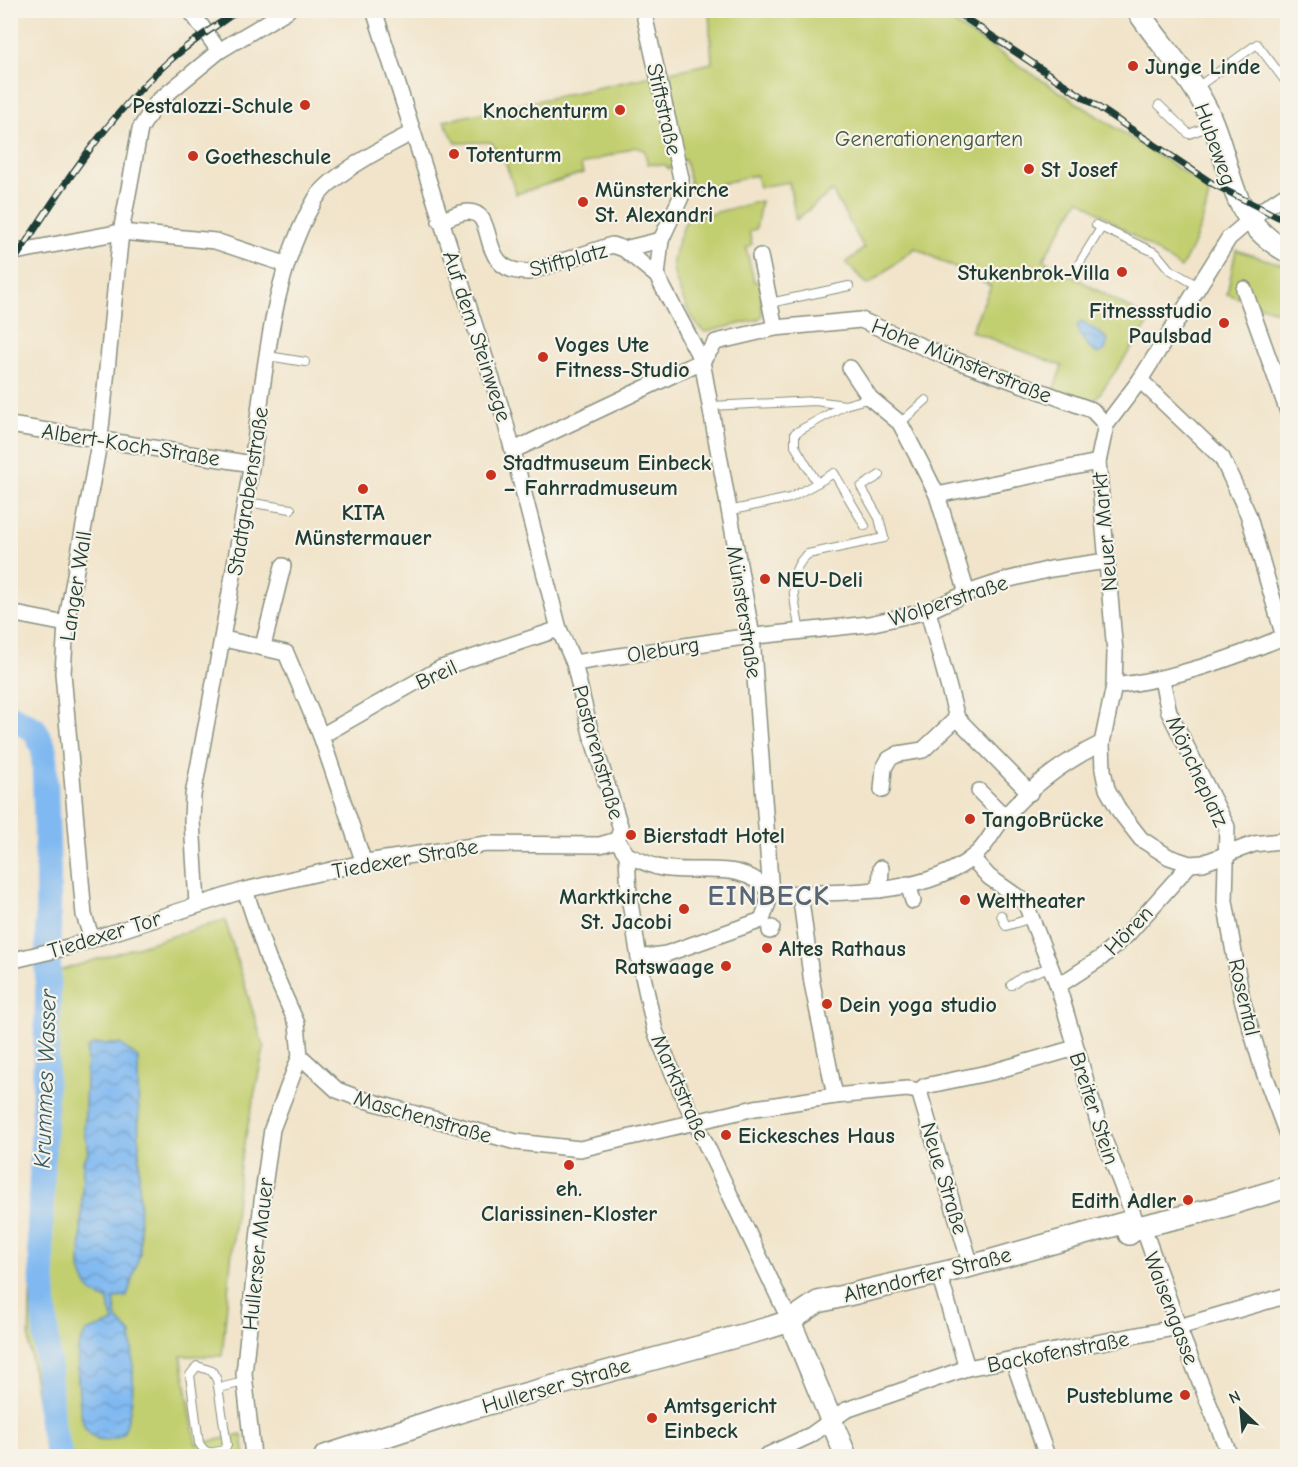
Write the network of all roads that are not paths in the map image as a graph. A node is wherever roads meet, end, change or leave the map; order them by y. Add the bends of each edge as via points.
1 (190, 10) edge
2 (288, 10) edge
3 (375, 10) edge
4 (643, 10) edge
5 (1137, 10) edge
6 (219, 51) junction
7 (1286, 82) edge
8 (1194, 89) junction
9 (1160, 105) dead end
10 (1214, 125) junction
11 (412, 133) junction
12 (1287, 193) edge
13 (1251, 220) junction
14 (440, 221) junction
15 (121, 232) junction
16 (661, 240) junction
17 (624, 249) junction
18 (1287, 252) edge
19 (10, 253) edge
20 (760, 256) dead end
21 (285, 264) junction
22 (1077, 267) dead end
23 (657, 276) junction
24 (849, 286) dead end
25 (1198, 286) junction
26 (1244, 290) dead end
27 (770, 303) junction
28 (775, 328) junction
29 (268, 356) junction
30 (702, 361) junction
31 (305, 362) dead end
32 (850, 368) dead end
33 (1137, 384) junction
34 (870, 398) junction
35 (926, 400) dead end
36 (845, 405) junction
37 (711, 406) junction
38 (1287, 412) edge
39 (900, 423) junction
40 (10, 425) edge
41 (1106, 425) junction
42 (100, 438) junction
43 (514, 450) junction
44 (1098, 462) junction
45 (252, 464) junction
46 (880, 475) dead end
47 (817, 483) junction
48 (938, 495) junction
49 (246, 502) junction
50 (291, 509) dead end
51 (728, 511) junction
52 (865, 526) dead end
53 (1107, 561) junction
54 (284, 566) dead end
55 (967, 593) junction
56 (928, 611) junction
57 (10, 614) edge
58 (66, 624) junction
59 (559, 629) junction
60 (800, 632) junction
61 (752, 636) junction
62 (1286, 636) edge
63 (224, 639) junction
64 (263, 646) junction
65 (574, 663) junction
66 (1162, 680) junction
67 (1114, 686) junction
68 (957, 718) junction
69 (321, 736) junction
70 (1102, 743) junction
71 (882, 790) dead end
72 (979, 791) dead end
73 (1030, 794) junction
74 (1000, 823) junction
75 (617, 840) junction
76 (1287, 840) edge
77 (1228, 853) junction
78 (627, 855) junction
79 (972, 858) junction
80 (364, 863) junction
81 (1190, 864) junction
82 (881, 868) dead end
83 (908, 884) junction
84 (245, 890) junction
85 (880, 890) junction
86 (800, 893) junction
87 (771, 894) junction
88 (913, 901) dead end
89 (197, 904) junction
90 (1001, 915) dead end
91 (1032, 918) junction
92 (92, 939) junction
93 (639, 958) junction
94 (10, 961) edge
95 (1050, 967) junction
96 (1011, 985) dead end
97 (1058, 986) junction
98 (1075, 1048) junction
99 (300, 1056) junction
100 (919, 1091) junction
101 (835, 1096) junction
102 (696, 1122) junction
103 (1287, 1137) edge
104 (1287, 1187) edge
105 (1141, 1227) junction
106 (971, 1266) junction
107 (939, 1274) junction
108 (1287, 1295) edge
109 (790, 1321) junction
110 (1179, 1327) junction
111 (1013, 1360) junction
112 (967, 1368) junction
113 (244, 1382) junction
114 (219, 1388) junction
115 (832, 1420) junction
116 (1287, 1454) edge
117 (253, 1456) edge
118 (325, 1456) edge
119 (766, 1456) edge
120 (846, 1456) edge
121 (1047, 1456) edge
122 (1230, 1456) edge
123 (1282, 1456) edge

1 - 6 street
2 - 6 street, Langer Wall
3 - 11 street, Auf dem Steinwege
4 - 16 street, Stiftstraße via 681,178 681,196
5 - 8 main road, Hubeweg
6 - 15 street, Langer Wall via 157,102 140,129
7 - 8 lane via 1257,44
8 - 10 main road, Hubeweg
9 - 10 lane via 1189,134
10 - 13 main road, Hubeweg via 1231,188
11 - 14 street, Auf dem Steinwege
11 - 21 street, Stadtgrabenstraße via 374,153 316,198
12 - 13 street, Neuer Markt
13 - 18 main road, Hubeweg
13 - 25 street, Neuer Markt via 1229,238
14 - 17 street, Stiftplatz via 466,212 477,214 483,220 495,257 502,267 515,272 529,272 612,245
14 - 43 street, Auf dem Steinwege
15 - 19 street
15 - 21 street via 215,241
15 - 42 street, Langer Wall
16 - 17 street, Stiftplatz
16 - 23 street, Stiftstraße
17 - 23 street, Stiftplatz
20 - 27 street
21 - 29 street, Stadtgrabenstraße
22 - 25 lane via 1098,226 1156,253 1169,269
23 - 30 street, Stiftplatz
24 - 27 lane
25 - 33 street, Neuer Markt
26 - 38 street
27 - 28 street
28 - 30 street via 716,342
28 - 41 street, Hohe Münsterstraße via 861,320 945,356 1092,410
29 - 31 lane
29 - 45 street, Stadtgrabenstraße
30 - 37 street, Münsterstraße
30 - 43 street
32 - 34 street
33 - 41 street, Neuer Markt
33 - 62 street via 1222,458 1248,514
34 - 36 lane
34 - 39 street
35 - 39 lane
36 - 37 lane via 815,401
36 - 47 lane via 795,433 795,446
37 - 51 street, Münsterstraße
39 - 48 street
40 - 42 street, Albert-Koch-Straße
41 - 44 street, Neuer Markt
42 - 45 street, Albert-Koch-Straße
42 - 58 street, Langer Wall
43 - 59 street, Auf dem Steinwege
44 - 48 street
44 - 53 street, Neuer Markt
45 - 49 street, Stadtgrabenstraße
46 - 60 lane via 861,487 879,518 884,538 808,554 801,559 792,582
47 - 51 lane via 790,498
47 - 52 lane via 834,473
48 - 55 street
49 - 50 lane
49 - 63 street, Stadtgrabenstraße
51 - 61 street, Münsterstraße
53 - 55 street, Wolperstraße via 1051,569
53 - 67 street, Neuer Markt
54 - 64 street
55 - 56 street, Wolperstraße
56 - 60 street, Wolperstraße via 869,624
56 - 68 street
57 - 58 street
58 - 92 street, Langer Wall via 63,673 84,915
59 - 65 street, Auf dem Steinwege
59 - 69 street, Breil via 441,668
60 - 61 street, Wolperstraße
61 - 65 street, Oleburg
61 - 87 street, Münsterstraße
62 - 66 street
63 - 64 street
63 - 89 street, Stadtgrabenstraße via 193,795
64 - 69 street via 286,653
65 - 75 street, Pastorenstraße via 621,829
66 - 67 street
66 - 77 street, Möncheplatz via 1169,712 1227,827
67 - 70 street
68 - 71 street via 923,750 889,759
68 - 73 street
69 - 80 street
70 - 73 street via 1057,768
70 - 81 street via 1102,770 1120,812 1141,839 1169,857
72 - 74 street
73 - 74 street
74 - 79 street via 984,848
75 - 78 street
75 - 80 street, Tiedexer Straße via 600,845 486,843
76 - 77 street via 1254,844
77 - 81 street, Möncheplatz
77 - 103 street, Rosental via 1225,902 1242,999
78 - 87 street via 658,867 744,873
78 - 93 street, Marktstraße
79 - 83 street via 954,870
79 - 91 street, Breiter Stein via 989,877 1022,900
80 - 84 street, Tiedexer Straße
81 - 97 street, Hören via 1127,934 1101,958
82 - 85 street
83 - 85 street
83 - 88 street
84 - 89 street, Tiedexer Straße
84 - 99 street via 268,959 297,1024
85 - 86 street
86 - 87 street
86 - 101 street via 812,982
87 - 93 street via 769,926
89 - 92 street, Tiedexer Tor
90 - 91 lane via 1006,926
91 - 95 street, Breiter Stein
92 - 94 street, Tiedexer Tor
93 - 102 street, Marktstraße via 655,1031
95 - 96 lane
95 - 97 street, Breiter Stein
97 - 98 street, Breiter Stein
98 - 100 street, Maschenstraße via 925,1086
98 - 105 street, Breiter Stein via 1101,1132
99 - 102 street, Maschenstraße via 337,1090 516,1142 580,1149
99 - 113 street, Hullerser Mauer via 272,1129
100 - 101 street, Maschenstraße
100 - 106 street, Neue Straße
101 - 102 street, Maschenstraße
102 - 109 street, Marktstraße
104 - 105 main road, Altendorfer Straße
105 - 106 main road, Altendorfer Straße via 1127,1222
105 - 110 street, Waisengasse
106 - 107 main road, Altendorfer Straße
107 - 109 main road, Altendorfer Straße via 818,1302
107 - 112 street
108 - 110 street, Backofenstraße
109 - 115 main road
109 - 118 main road, Hullerser Straße via 469,1409
110 - 111 street, Backofenstraße
110 - 122 street, Waisengasse
111 - 112 street, Backofenstraße
111 - 121 street
112 - 115 street, Backofenstraße via 846,1410
113 - 114 lane
113 - 117 street, Hullerser Mauer
114 - 114 lane via 212,1371 197,1366 190,1375 200,1443 209,1453 224,1450 227,1445
115 - 119 street, Backofenstraße via 811,1435
115 - 120 main road
116 - 123 street

